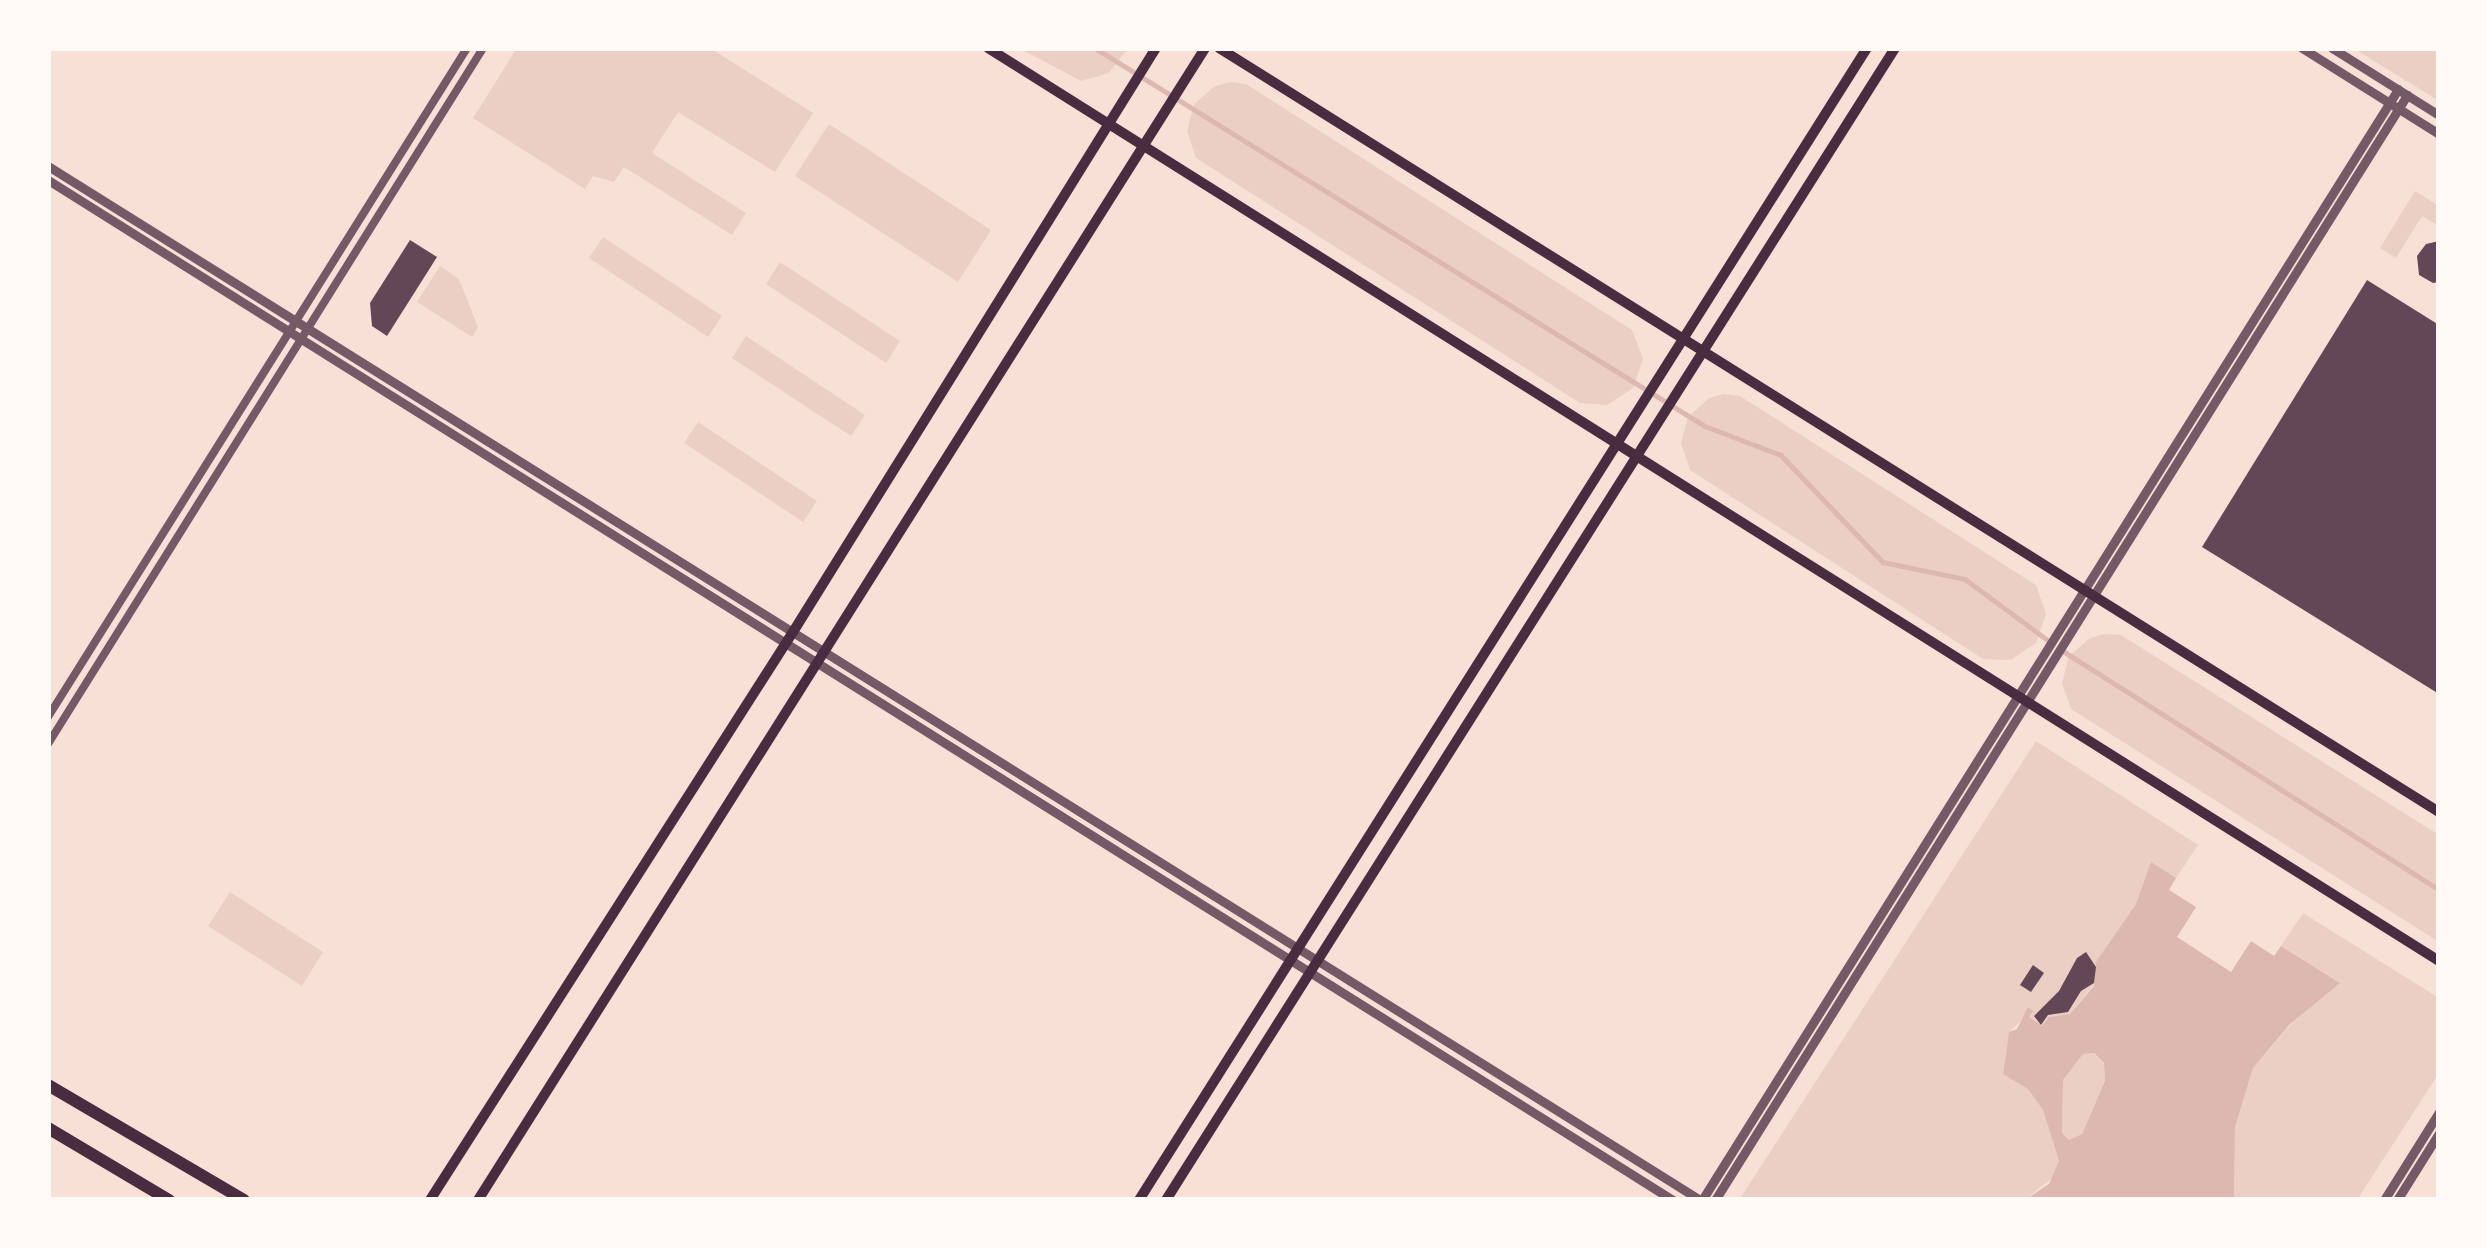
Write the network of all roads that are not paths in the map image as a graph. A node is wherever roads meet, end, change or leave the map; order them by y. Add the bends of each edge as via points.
1 (467, 48) edge
2 (483, 48) edge
3 (988, 48) edge
4 (1156, 48) edge
5 (1205, 48) edge
6 (1219, 48) edge
7 (1868, 48) edge
8 (1894, 48) edge
9 (2302, 48) edge
10 (2332, 48) edge
11 (2402, 92) junction
12 (2394, 106) junction
13 (2439, 116) edge
14 (1108, 124) junction
15 (2439, 134) edge
16 (1142, 146) junction
17 (48, 166) edge
18 (48, 180) edge
19 (295, 320) junction
20 (308, 328) junction
21 (289, 330) junction
22 (1683, 338) junction
23 (302, 339) junction
24 (1702, 350) junction
25 (1616, 443) junction
26 (1636, 456) junction
27 (2088, 594) junction
28 (790, 637) junction
29 (821, 657) junction
30 (2020, 701) junction
31 (48, 717) edge
32 (48, 744) edge
33 (2439, 812) edge
34 (1294, 955) junction
35 (2439, 961) edge
36 (1312, 966) junction
37 (48, 1085) edge
38 (2439, 1112) edge
39 (48, 1128) edge
40 (2439, 1133) edge
41 (170, 1200) edge
42 (244, 1200) edge
43 (430, 1200) edge
44 (478, 1200) edge
45 (1139, 1200) edge
46 (1166, 1200) edge
47 (1673, 1200) edge
48 (1701, 1200) edge
49 (1715, 1200) edge
50 (2384, 1200) edge
51 (2397, 1200) edge

1 - 19 street
2 - 20 street
3 - 14 main road
4 - 14 main road
5 - 16 main road
6 - 22 main road
7 - 22 main road
8 - 24 main road
9 - 12 street
10 - 11 street
11 - 12 street
11 - 13 street
12 - 15 street
12 - 27 street
14 - 16 main road
14 - 28 main road
16 - 25 main road
16 - 29 main road
17 - 19 street
18 - 21 street
19 - 20 street
19 - 21 street
20 - 23 street
20 - 28 street
21 - 23 street
21 - 31 street
22 - 24 main road
22 - 25 main road
23 - 28 street
23 - 32 street
24 - 26 main road
24 - 27 main road
25 - 26 main road
25 - 34 main road
26 - 30 main road
26 - 36 main road
27 - 30 street
27 - 33 main road
28 - 29 street
28 - 43 main road
29 - 34 street
29 - 44 main road
30 - 35 main road
30 - 48 street
30 - 49 street
34 - 36 street
34 - 45 main road
36 - 46 main road
36 - 47 street
36 - 48 street
37 - 42 main road
38 - 50 street
39 - 41 main road
40 - 51 street

